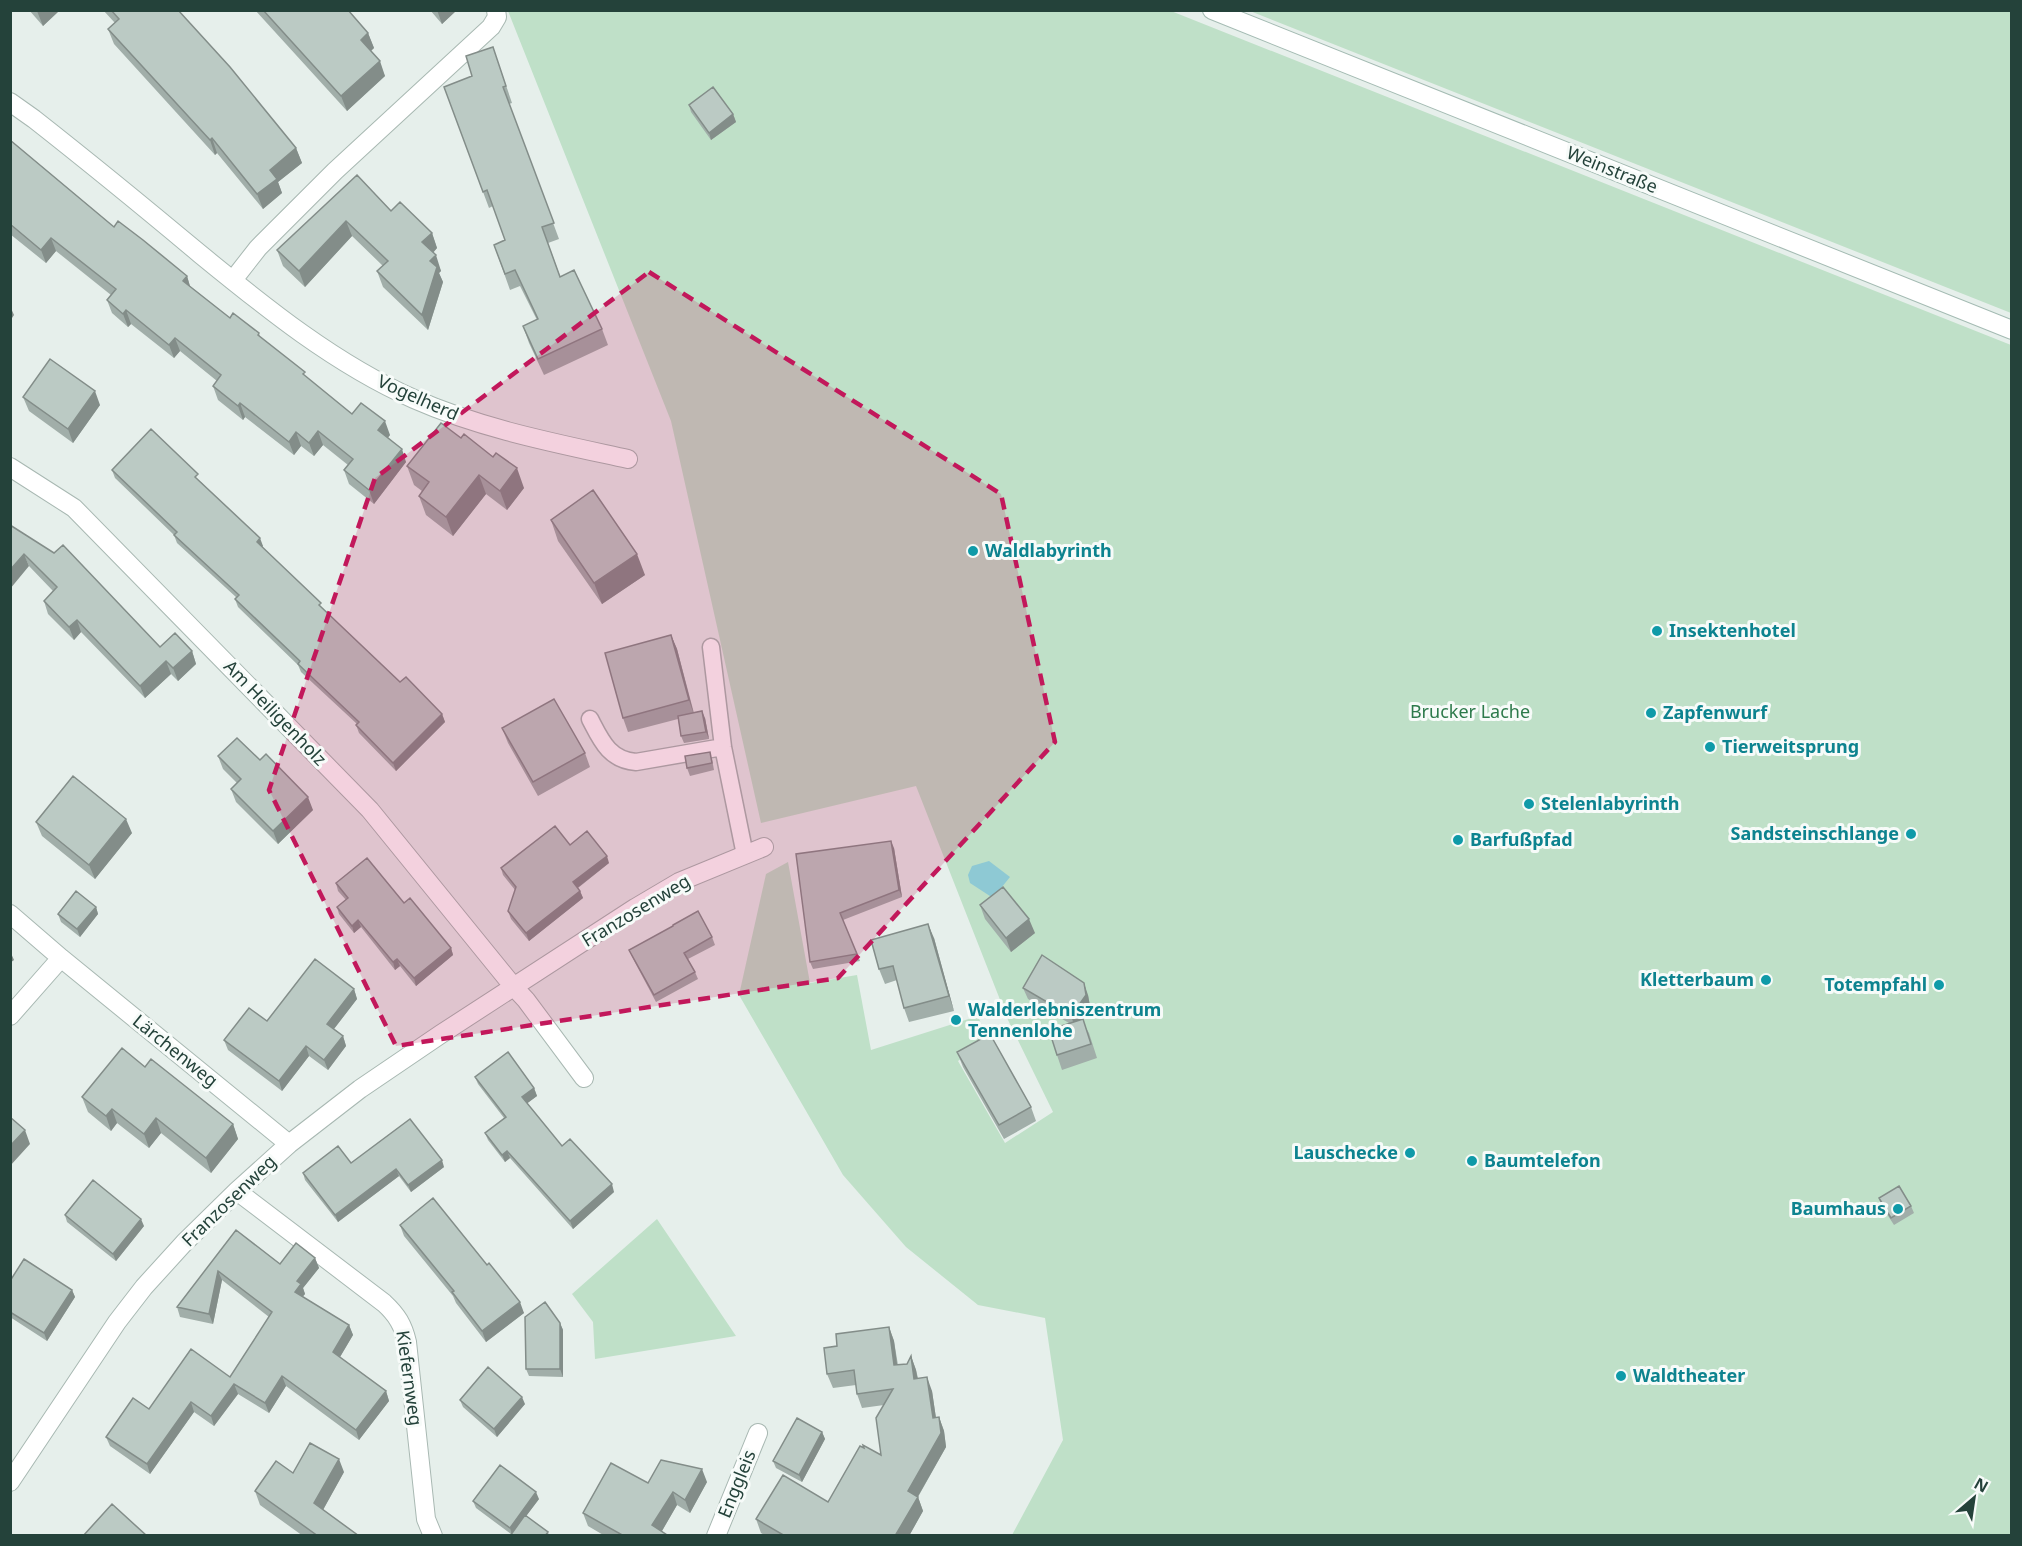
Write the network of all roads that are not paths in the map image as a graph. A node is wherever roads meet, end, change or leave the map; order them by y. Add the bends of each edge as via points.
1 (496, 10) edge
2 (1212, 10) edge
3 (10, 102) edge
4 (233, 280) junction
5 (2012, 330) edge
6 (628, 459) dead end
7 (10, 467) edge
8 (711, 647) dead end
9 (590, 719) dead end
10 (723, 747) junction
11 (764, 847) dead end
12 (745, 855) junction
13 (10, 914) edge
14 (61, 958) junction
15 (513, 986) junction
16 (10, 1016) edge
17 (584, 1078) dead end
18 (289, 1144) junction
19 (237, 1191) junction
20 (758, 1433) dead end
21 (10, 1482) edge
22 (433, 1536) edge
23 (716, 1536) edge

1 - 4 street via 497,17 490,27 335,171 258,248
2 - 5 street, Weinstraße
3 - 4 street, Vogelherd
4 - 6 street, Vogelherd via 337,357 412,398 496,429
7 - 15 street, Am Heiligenholz via 74,508 362,802
8 - 10 lane
9 - 10 lane via 606,748 626,761
10 - 12 lane
11 - 12 street, Franzosenweg
12 - 15 street, Franzosenweg via 679,882
13 - 14 street, Lärchenweg
14 - 16 street
14 - 18 street, Lärchenweg
15 - 17 street
15 - 18 street, Franzosenweg via 360,1089
18 - 19 street, Franzosenweg
19 - 21 street, Franzosenweg via 144,1287
19 - 22 street, Kiefernweg via 396,1314 407,1342 426,1519
20 - 23 street, Enggleis

